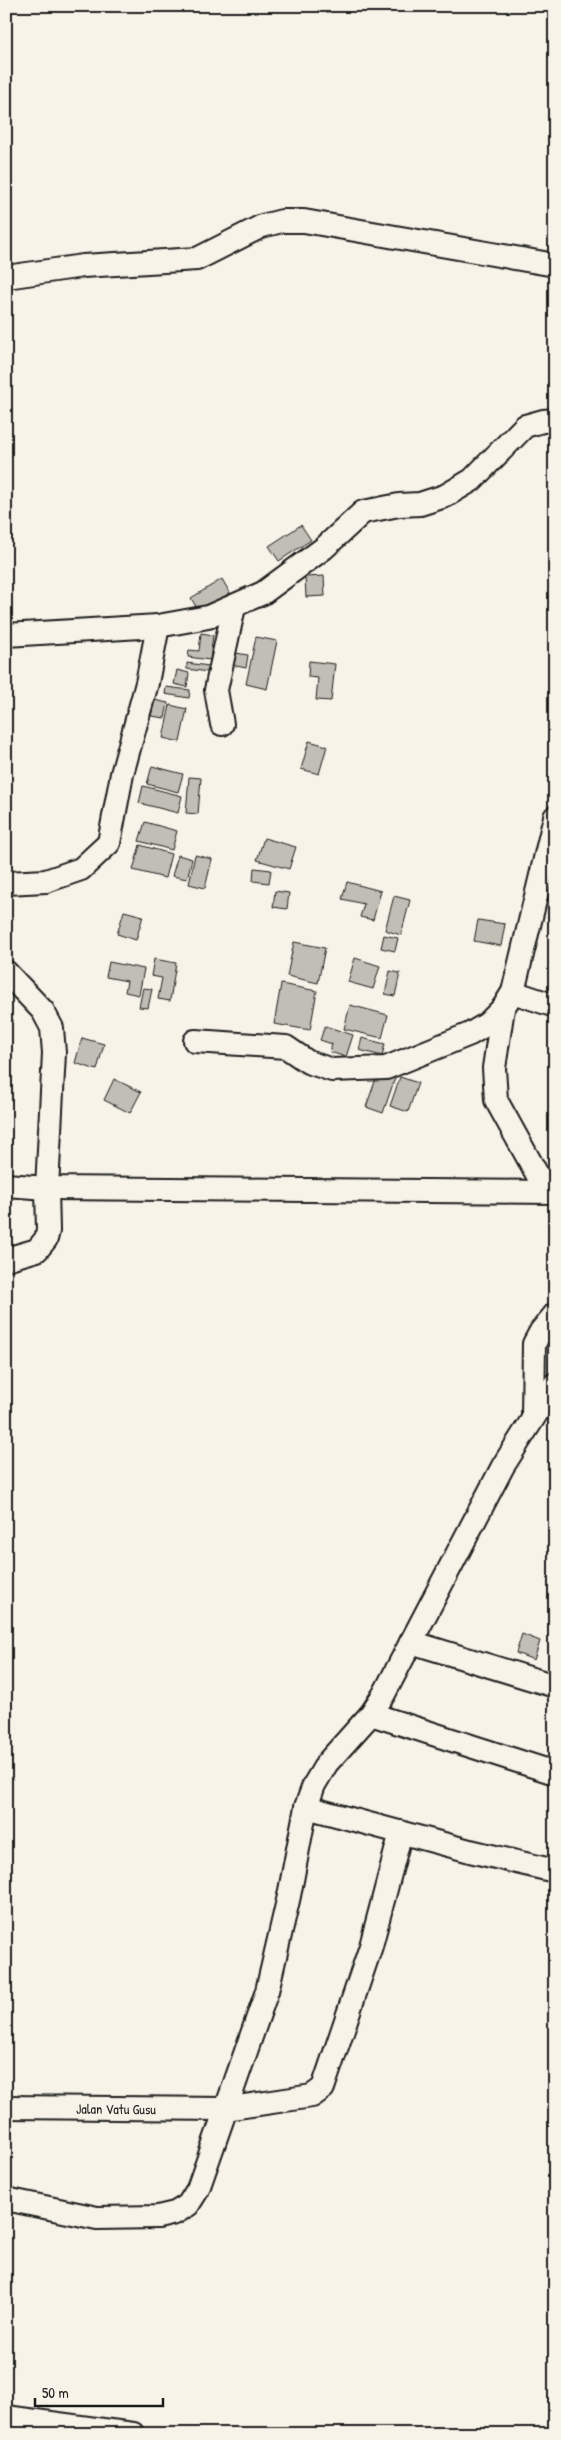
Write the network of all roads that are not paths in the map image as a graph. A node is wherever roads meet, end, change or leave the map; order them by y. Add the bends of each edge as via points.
1 (555, 265) edge
2 (6, 277) edge
3 (555, 420) edge
4 (234, 607) junction
5 (158, 626) junction
6 (6, 635) edge
7 (222, 724) dead end
8 (555, 817) edge
9 (6, 883) edge
10 (6, 972) edge
11 (508, 1000) junction
12 (555, 1006) edge
13 (195, 1041) dead end
14 (6, 1185) edge
15 (47, 1188) junction
16 (554, 1192) edge
17 (6, 1259) edge
18 (555, 1314) edge
19 (555, 1384) edge
20 (533, 1417) junction
21 (411, 1642) junction
22 (555, 1686) edge
23 (371, 1714) junction
24 (555, 1773) edge
25 (306, 1808) junction
26 (401, 1832) junction
27 (555, 1870) edge
28 (6, 2107) edge
29 (225, 2109) junction
30 (6, 2199) edge
31 (6, 2417) edge
32 (133, 2434) edge

1 - 2 street via 304,221 282,221 262,226 197,259 83,266
3 - 4 street via 525,426 472,480 445,496 420,504 363,512 297,570 263,593
4 - 5 street via 208,617
4 - 7 street via 216,690
5 - 6 street
5 - 9 street via 122,774 109,843 81,869 46,881
8 - 11 street
10 - 15 street via 36,1002 52,1028 54,1053
11 - 12 street
11 - 13 street via 487,1024 470,1034 386,1068 332,1070 308,1062 286,1047
11 - 16 street via 494,1068 496,1100 538,1176
14 - 15 street
15 - 16 street
15 - 17 street via 46,1239 37,1250
18 - 20 street via 534,1344
19 - 20 street
20 - 21 street via 503,1466
21 - 22 street
21 - 23 street
23 - 24 street
23 - 25 street via 326,1763
25 - 26 street
25 - 29 street via 267,1991
26 - 27 street
26 - 29 street, Jalan Vatu Gusu via 371,1946 323,2088 312,2096
28 - 29 street, Jalan Vatu Gusu
29 - 30 street via 198,2189 188,2205 175,2213 158,2217 96,2218
31 - 32 street

